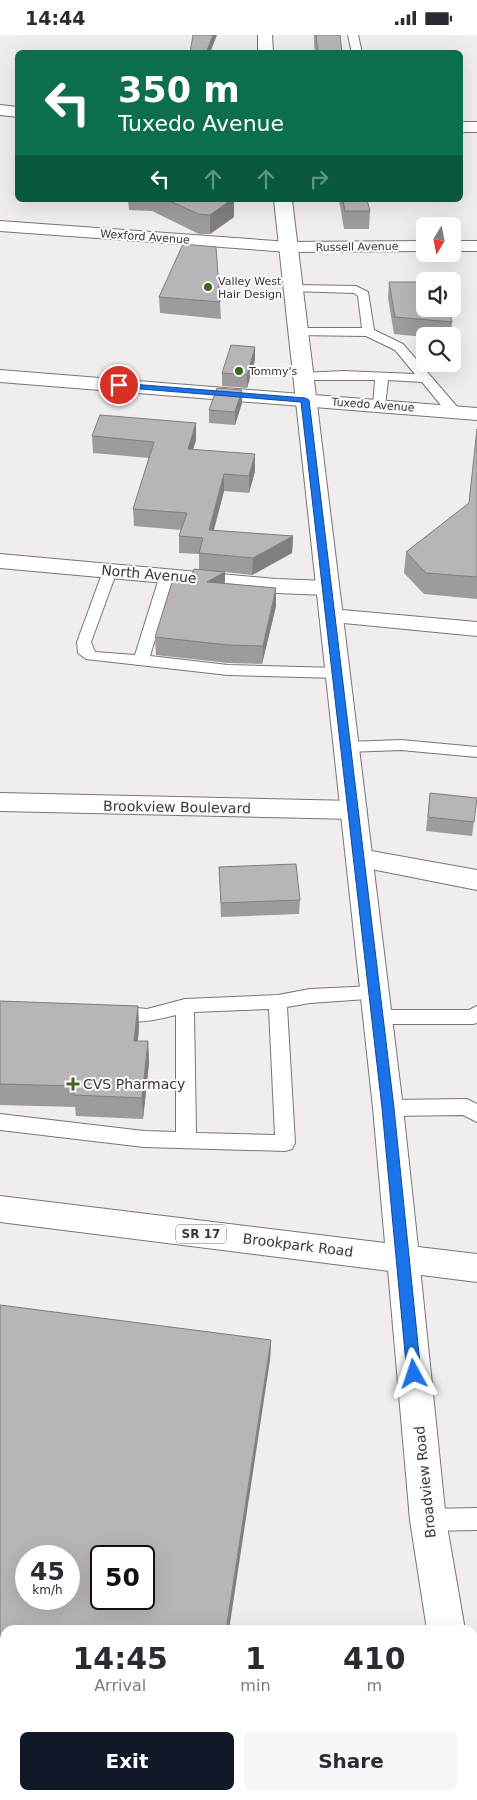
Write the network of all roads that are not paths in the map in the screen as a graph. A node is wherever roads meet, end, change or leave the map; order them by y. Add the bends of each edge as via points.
1 (265, 35) edge
2 (353, 35) edge
3 (266, 50) edge
4 (356, 50) edge
5 (0, 111) edge
6 (15, 111) edge
7 (463, 127) edge
8 (477, 127) edge
9 (283, 202) edge
10 (0, 226) edge
11 (416, 246) edge
12 (461, 246) edge
13 (477, 246) edge
14 (290, 247) junction
15 (294, 289) junction
16 (298, 332) junction
17 (368, 332) junction
18 (0, 376) edge
19 (382, 376) junction
20 (424, 378) junction
21 (304, 389) junction
22 (379, 406) junction
23 (454, 412) junction
24 (477, 414) edge
25 (0, 561) edge
26 (110, 571) junction
27 (167, 575) junction
28 (328, 588) junction
29 (331, 616) junction
30 (477, 629) edge
31 (141, 660) junction
32 (338, 673) junction
33 (347, 747) junction
34 (477, 752) edge
35 (0, 802) edge
36 (354, 810) junction
37 (360, 858) junction
38 (477, 880) edge
39 (278, 1002) junction
40 (376, 1005) junction
41 (184, 1007) junction
42 (102, 1012) edge
43 (477, 1013) edge
44 (388, 1108) junction
45 (477, 1114) edge
46 (0, 1122) edge
47 (186, 1140) junction
48 (0, 1209) edge
49 (403, 1258) junction
50 (477, 1268) edge
51 (477, 1519) edge
52 (428, 1520) junction
53 (445, 1625) edge

1 - 3 main road
2 - 4 lane
5 - 6 main road
7 - 8 main road
9 - 14 main road, Broadview Road
10 - 14 main road, Wexford Avenue
11 - 14 main road, Russell Avenue
12 - 13 main road
14 - 15 main road, Broadview Road
15 - 16 main road, Broadview Road
15 - 17 lane via 356,290 364,294
16 - 17 lane
16 - 21 main road, Broadview Road
17 - 20 lane via 399,347
18 - 21 main road, Tuxedo Avenue
19 - 20 lane
19 - 21 lane via 343,375
19 - 22 lane
20 - 23 lane
21 - 22 main road, Tuxedo Avenue
21 - 28 main road, Broadview Road
22 - 23 main road, Tuxedo Avenue
23 - 24 main road, Tuxedo Avenue
25 - 26 main road, North Avenue
26 - 27 main road, North Avenue
26 - 31 lane via 84,642 86,653
27 - 28 main road, North Avenue
27 - 31 lane
28 - 29 main road, Broadview Road
29 - 30 main road
29 - 32 main road, Broadview Road
31 - 32 lane via 228,671
32 - 33 main road, Broadview Road
33 - 34 lane via 401,745
33 - 36 main road, Broadview Road
35 - 36 main road, Brookview Boulevard
36 - 37 main road, Broadview Road
37 - 38 main road
37 - 40 main road, Broadview Road
39 - 40 lane via 310,995
39 - 41 lane
39 - 47 lane via 285,1143
40 - 43 lane via 473,1017
40 - 44 main road, Broadview Road
41 - 42 lane via 147,1016
41 - 47 lane
44 - 45 lane via 467,1107
44 - 49 main road, Broadview Road
46 - 47 lane via 144,1139
48 - 49 main road, Brookpark Road / SR 17
49 - 50 main road, Brookpark Road / SR 17
49 - 52 main road, Broadview Road
51 - 52 lane
52 - 53 main road, Broadview Road

